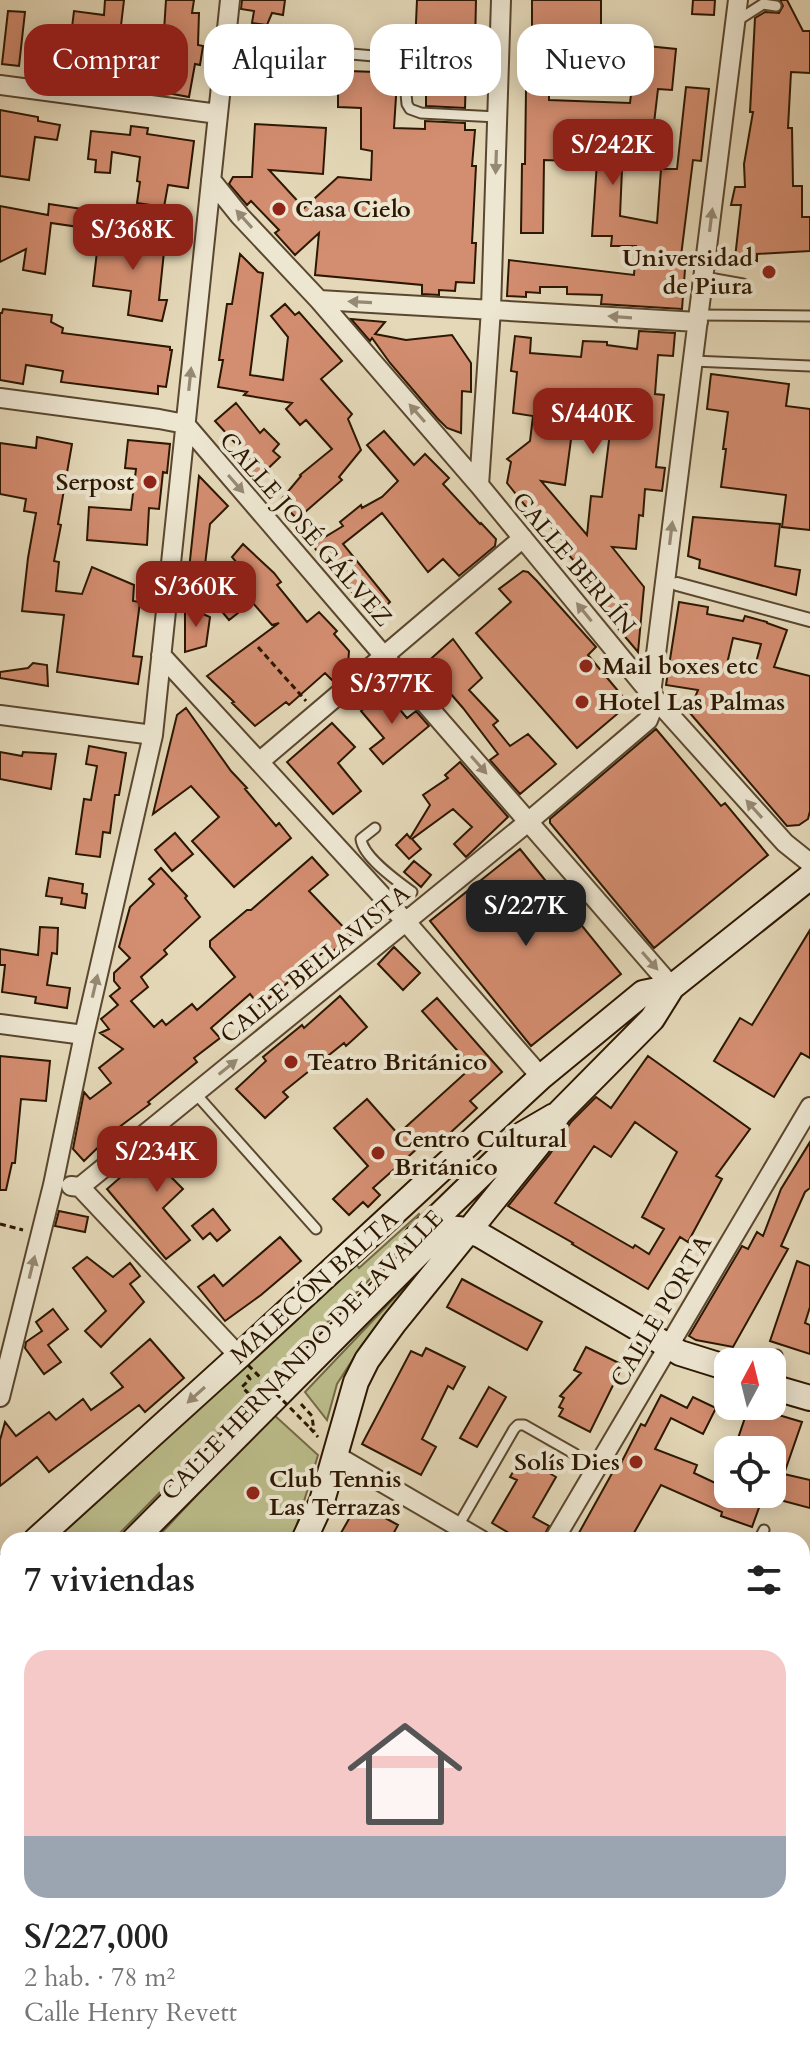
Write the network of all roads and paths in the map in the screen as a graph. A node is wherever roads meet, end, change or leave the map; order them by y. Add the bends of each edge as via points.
1 (230, 0) edge
2 (501, 0) edge
3 (738, 0) edge
4 (763, 2) edge
5 (776, 6) dead end
6 (735, 22) junction
7 (354, 54) edge
8 (0, 85) edge
9 (218, 114) junction
10 (497, 117) junction
11 (211, 180) junction
12 (704, 277) junction
13 (743, 284) dead end
14 (319, 300) junction
15 (491, 309) junction
16 (810, 316) edge
17 (698, 319) junction
18 (693, 361) junction
19 (810, 366) edge
20 (0, 398) edge
21 (185, 424) junction
22 (479, 485) junction
23 (523, 538) junction
24 (677, 584) dead end
25 (810, 604) edge
26 (809, 619) edge
27 (258, 647) dead end
28 (161, 655) junction
29 (384, 656) junction
30 (651, 694) junction
31 (317, 713) junction
32 (0, 715) edge
33 (153, 735) junction
34 (259, 762) junction
35 (528, 822) junction
36 (375, 828) dead end
37 (810, 863) edge
38 (386, 873) junction
39 (810, 877) edge
40 (373, 886) junction
41 (412, 892) dead end
42 (406, 922) junction
43 (672, 987) junction
44 (0, 1024) edge
45 (84, 1035) junction
46 (541, 1077) junction
47 (195, 1093) junction
48 (810, 1107) edge
49 (559, 1113) junction
50 (53, 1185) junction
51 (80, 1187) junction
52 (0, 1224) edge
53 (316, 1229) dead end
54 (468, 1230) junction
55 (40, 1235) junction
56 (394, 1323) junction
57 (7, 1341) edge
58 (668, 1346) junction
59 (244, 1360) junction
60 (714, 1364) edge
61 (786, 1370) edge
62 (250, 1379) dead end
63 (810, 1383) edge
64 (294, 1387) junction
65 (786, 1391) edge
66 (251, 1396) dead end
67 (0, 1397) edge
68 (810, 1398) edge
69 (314, 1432) junction
70 (327, 1447) junction
71 (575, 1454) dead end
72 (458, 1526) junction
73 (45, 1532) edge
74 (129, 1532) edge
75 (142, 1532) edge
76 (308, 1532) edge
77 (468, 1532) edge
78 (559, 1532) edge

1 - 9 street
2 - 10 street
3 - 6 street, CALLE BELLAVISTA
4 - 5 lane
4 - 6 lane
12 -> 6 street, CALLE BELLAVISTA
7 - 10 lane via 403,62 410,109
8 - 9 street
9 - 11 street
10 -> 15 street
14 -> 11 street, CALLE BERLÍN
21 -> 11 street
12 - 13 lane
12 - 17 street, CALLE BELLAVISTA
15 -> 14 street
22 -> 14 street, CALLE BERLÍN
17 -> 15 street
15 - 22 street
16 - 17 lane
17 - 18 street, CALLE BELLAVISTA
18 - 19 lane
30 -> 18 street, CALLE BELLAVISTA
20 - 21 street, CALLE JOSÉ GÁLVEZ
21 - 28 street
21 -> 29 street, CALLE JOSÉ GÁLVEZ
22 - 23 street, CALLE BERLÍN
23 - 29 street
30 -> 23 street, CALLE BERLÍN
24 - 26 street
25 - 26 street
27 - 31 path
28 - 33 street
28 - 34 street
29 - 31 street
29 -> 35 street, CALLE JOSÉ GÁLVEZ
30 - 35 street, CALLE BELLAVISTA via 648,720
37 -> 30 street, CALLE BERLÍN via 785,843
31 - 34 street
32 - 33 street
45 -> 33 street
34 - 40 street
35 - 42 street, CALLE BELLAVISTA
35 -> 43 street, CALLE JOSÉ GÁLVEZ
36 - 38 lane via 361,839 362,846
38 - 40 lane
38 - 41 lane
39 - 43 main road
40 - 42 street
42 - 46 street
47 -> 42 street, CALLE BELLAVISTA
43 - 46 main road, MALECÓN BALTA via 643,993
43 - 49 main road via 652,1019
44 - 45 street
45 - 50 street
46 - 59 main road, MALECÓN BALTA
47 - 51 street, CALLE BELLAVISTA
47 - 53 lane
48 - 58 street, CALLE PORTA
49 - 54 main road
49 - 74 main road, CALLE HERNANDO DE LAVALLE via 523,1134 457,1197
50 - 51 street
50 - 55 street
51 - 59 street
52 - 55 path
54 - 56 main road
54 - 58 main road
54 - 64 main road, CALLE HERNANDO DE LAVALLE via 449,1229 433,1239
57 -> 55 street
56 - 64 main road via 379,1314
56 - 70 main road via 367,1360
57 - 67 street
58 - 60 main road
58 - 78 street, CALLE PORTA
59 - 69 path, bridge
59 -> 73 main road, MALECÓN BALTA
61 - 63 main road
62 - 66 path via 242,1387
64 - 69 path via 312,1416
64 - 75 main road, CALLE HERNANDO DE LAVALLE
65 - 68 main road
69 - 70 path
70 - 72 street
70 - 76 main road via 322,1501
71 - 72 lane via 518,1425
72 - 77 street

